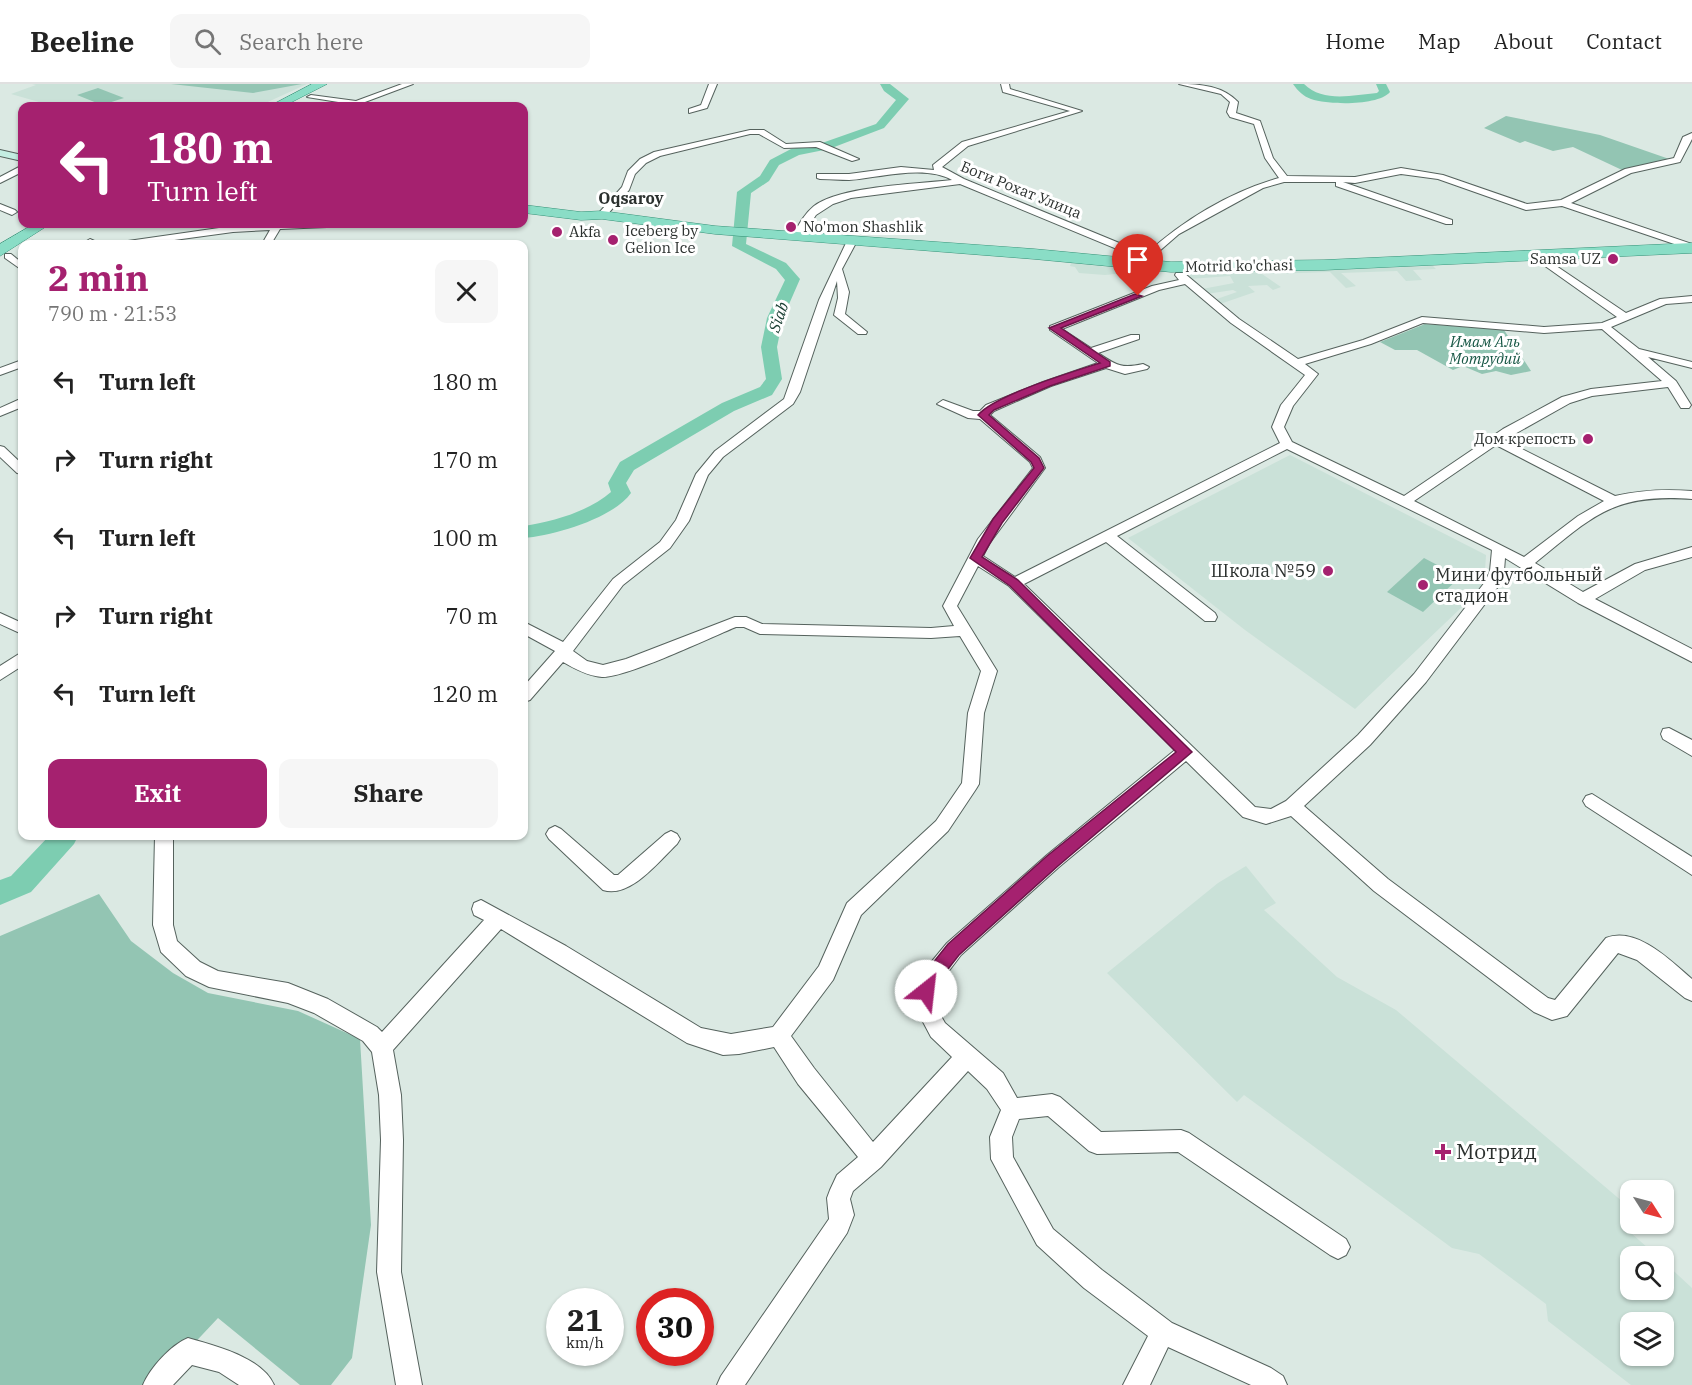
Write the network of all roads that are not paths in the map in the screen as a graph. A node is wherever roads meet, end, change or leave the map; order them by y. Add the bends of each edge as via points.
1 (321, 84) edge
2 (334, 84) edge
3 (409, 84) edge
4 (713, 84) edge
5 (1005, 84) edge
6 (1184, 84) edge
7 (311, 97) junction
8 (284, 102) edge
9 (300, 102) edge
10 (349, 102) edge
11 (360, 102) edge
12 (692, 111) dead end
13 (1692, 135) edge
14 (0, 153) edge
15 (18, 157) edge
16 (855, 159) dead end
17 (18, 171) edge
18 (946, 174) junction
19 (820, 176) dead end
20 (1284, 179) junction
21 (0, 180) edge
22 (1327, 180) junction
23 (961, 181) junction
24 (1563, 203) junction
25 (528, 204) edge
26 (0, 207) edge
27 (528, 209) edge
28 (12, 212) dead end
29 (602, 215) junction
30 (1449, 222) dead end
31 (38, 228) edge
32 (52, 228) edge
33 (248, 228) edge
34 (797, 237) junction
35 (23, 240) edge
36 (32, 240) edge
37 (156, 240) edge
38 (852, 241) junction
39 (18, 244) edge
40 (1692, 247) edge
41 (18, 248) edge
42 (1534, 254) junction
43 (3, 256) edge
44 (1144, 261) junction
45 (18, 265) edge
46 (1171, 267) junction
47 (838, 270) junction
48 (1187, 281) junction
49 (1692, 299) edge
50 (1664, 301) junction
51 (1692, 309) edge
52 (1626, 318) junction
53 (1604, 326) junction
54 (862, 332) dead end
55 (1135, 337) dead end
56 (1634, 350) junction
57 (1090, 352) junction
58 (1296, 363) junction
59 (1107, 364) junction
60 (18, 365) edge
61 (1692, 365) edge
62 (1143, 367) dead end
63 (0, 372) edge
64 (1672, 383) junction
65 (18, 405) edge
66 (943, 405) dead end
67 (1685, 405) dead end
68 (0, 412) edge
69 (983, 415) junction
70 (1495, 440) junction
71 (1287, 444) junction
72 (0, 450) edge
73 (17, 457) edge
74 (1692, 495) edge
75 (1614, 501) junction
76 (1404, 502) junction
77 (1107, 535) junction
78 (1498, 548) junction
79 (1692, 552) edge
80 (976, 558) junction
81 (1526, 564) junction
82 (1014, 583) junction
83 (1582, 599) junction
84 (1210, 617) dead end
85 (0, 618) edge
86 (18, 626) edge
87 (528, 629) edge
88 (965, 630) junction
89 (565, 650) junction
90 (1692, 656) edge
91 (18, 661) edge
92 (0, 674) edge
93 (528, 692) edge
94 (1669, 734) dead end
95 (1692, 749) edge
96 (1185, 752) junction
97 (1592, 801) dead end
98 (1292, 806) junction
99 (555, 834) dead end
100 (671, 839) dead end
101 (165, 840) edge
102 (1692, 867) edge
103 (481, 909) dead end
104 (499, 918) junction
105 (1692, 992) edge
106 (779, 1036) junction
107 (382, 1047) junction
108 (967, 1056) junction
109 (1012, 1109) junction
110 (873, 1159) junction
111 (1338, 1247) dead end
112 (1163, 1332) junction
113 (156, 1385) edge
114 (261, 1385) edge
115 (409, 1385) edge
116 (729, 1385) edge
117 (1136, 1385) edge
118 (1275, 1385) edge

1 - 8 main road
2 - 7 main road
3 - 11 street
4 - 12 street via 704,106
5 - 18 street, Боги Рохат Улица via 1006,90 1078,111 964,144 936,167
6 - 20 street via 1227,94 1234,102 1232,114 1257,123 1269,158
7 - 9 main road
7 - 10 street
13 - 24 street via 1686,139 1677,160 1628,171
14 - 15 main road
16 - 29 street via 820,145 784,146 756,132 657,154 636,166 626,188
17 - 21 street
18 - 19 street via 901,170 849,177
18 - 23 street, Боги Рохат Улица
20 - 22 street
20 - 44 street via 1260,186 1200,217 1176,232
22 - 24 street via 1369,179 1393,171 1424,173 1526,207
22 - 30 street
23 - 34 street via 850,195 826,203 807,216
23 - 44 street, Боги Рохат Улица via 1081,229
24 - 40 street
25 - 29 main road
26 - 28 street
27 - 29 main road
29 - 34 main road, Motrid ko'chasi
31 - 35 main road
32 - 36 main road
33 - 37 street
34 - 38 main road, Motrid ko'chasi
38 - 44 main road, Motrid ko'chasi
38 - 47 street
39 - 43 main road
40 - 42 main road, Motrid ko'chasi
41 - 43 main road
42 - 46 main road, Motrid ko'chasi via 1324,265
42 - 52 street
43 - 45 street
44 - 46 main road, Motrid ko'chasi
46 - 48 street
47 - 54 street via 845,283 839,315
47 - 89 street via 789,401 719,454 702,474 682,521 665,545 618,582
48 - 57 street via 1156,288 1054,328
48 - 58 street via 1235,321
49 - 50 street
50 - 51 street
50 - 52 street
52 - 53 street
53 - 56 street
53 - 58 street via 1544,330 1422,320 1368,342
55 - 57 street
56 - 61 street
56 - 64 street
57 - 59 street
58 - 71 street via 1312,374 1287,405 1278,426
59 - 62 street via 1120,372
59 - 69 street via 1047,384 990,408
60 - 63 street
64 - 67 street
64 - 70 street via 1578,395
65 - 68 street
66 - 69 street
69 - 80 street via 1035,460 1039,468 997,521
70 - 75 street
70 - 76 street
71 - 76 street
71 - 77 street
72 - 73 street
74 - 75 street via 1655,493
75 - 81 street via 1598,507
76 - 78 street
77 - 82 street
77 - 84 street
78 - 81 street
78 - 98 street via 1492,584 1420,678 1364,740
79 - 83 street via 1640,567
80 - 82 street
80 - 88 street via 950,606
81 - 83 street
82 - 96 street
83 - 90 street
85 - 86 street
87 - 89 street
88 - 89 street via 931,633 760,629 735,622 603,671 582,666 569,658
88 - 106 street via 989,671 976,713 970,784 942,826 854,909 826,973
89 - 93 street
91 - 92 street
94 - 95 street
96 - 98 street via 1249,812 1271,819
96 - 108 street via 954,949 930,979 923,1003 939,1030
97 - 102 street
98 - 105 street via 1381,885 1541,1005 1560,1009 1613,944 1624,942 1640,950
99 - 100 street via 610,884 622,883
101 - 107 street via 163,926 168,946 193,969 216,980 288,993 321,1006 370,1034
103 - 104 street
104 - 106 street via 687,1034 718,1044
104 - 107 street
106 - 110 street
107 - 115 street via 392,1140 389,1272
108 - 109 street via 994,1081
108 - 110 street
109 - 111 street via 1052,1105 1097,1143 1181,1141
109 - 112 street via 1001,1137 1002,1159 1045,1237
110 - 116 street via 845,1183 838,1198 842,1215 839,1225
112 - 117 street
112 - 118 street
113 - 114 street via 188,1351 225,1361

